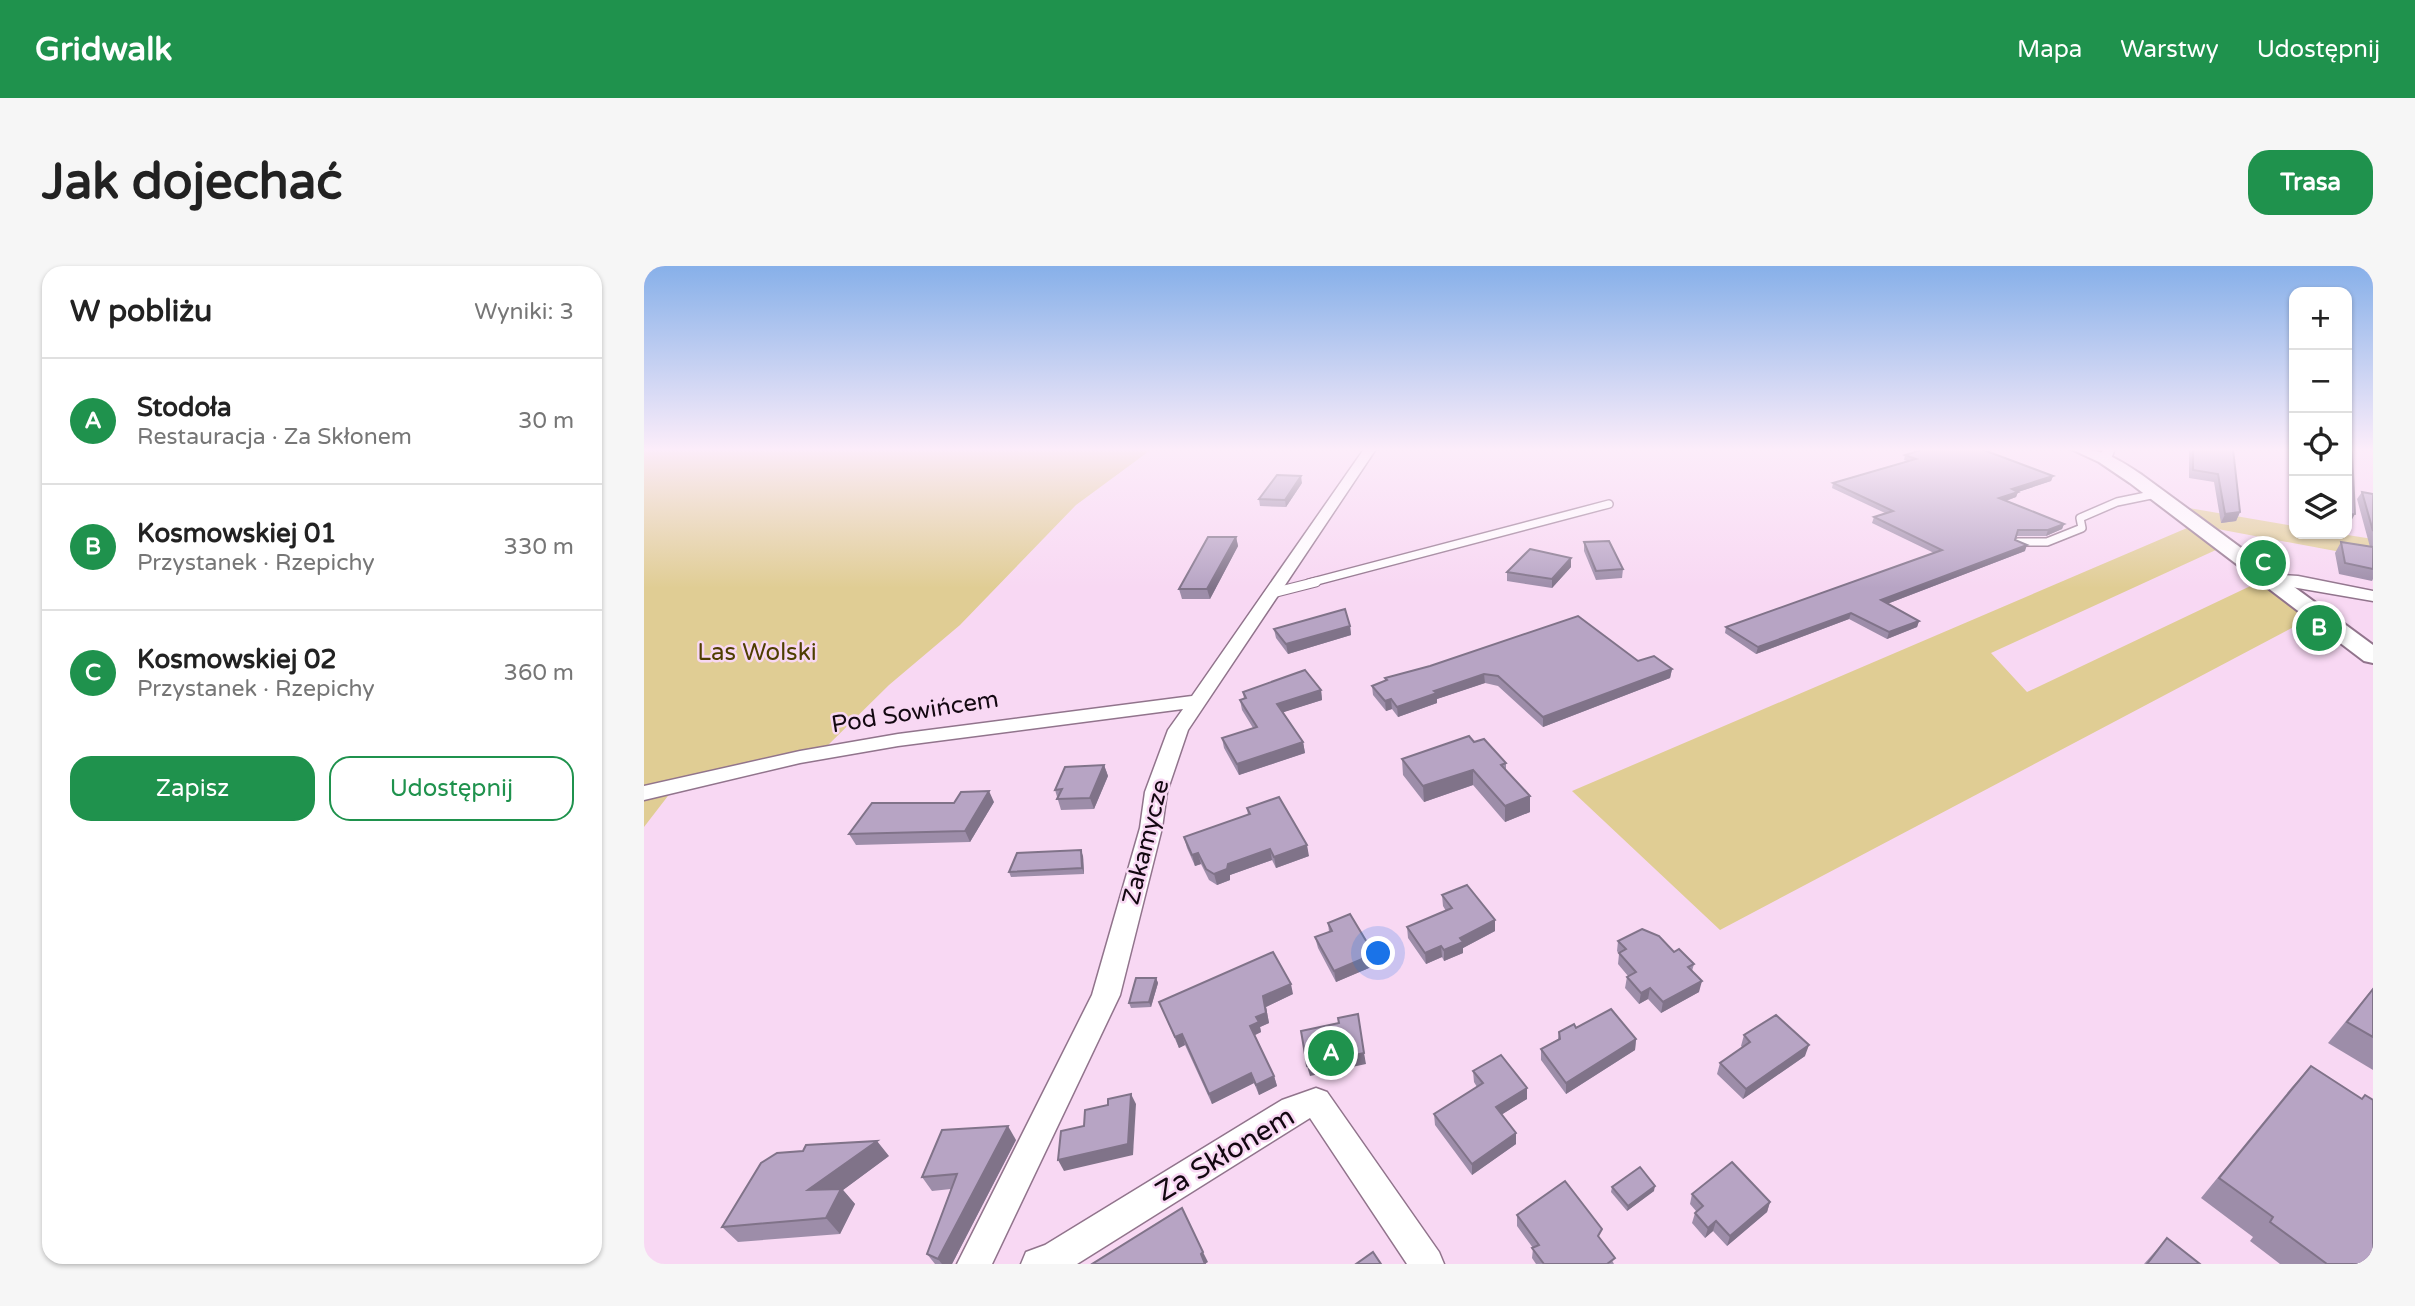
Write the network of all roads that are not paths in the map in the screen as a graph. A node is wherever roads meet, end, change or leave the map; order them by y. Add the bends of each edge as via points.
1 (1338, 496) edge
2 (2146, 496) edge
3 (2158, 496) edge
4 (1609, 504) dead end
5 (2018, 542) edge
6 (2269, 579) junction
7 (1269, 594) junction
8 (2373, 596) edge
9 (2373, 656) edge
10 (1197, 701) junction
11 (644, 793) edge
12 (974, 1264) edge
13 (1038, 1264) edge
14 (1427, 1264) edge

1 - 7 street, Zakamycze
2 - 5 lane via 2087,514 2080,519 2082,528 2047,542
3 - 6 street
4 - 7 lane
6 - 8 street
6 - 9 street
7 - 10 street, Zakamycze
10 - 11 street, Pod Sowińcem via 898,740
10 - 12 street, Zakamycze via 1178,730 1156,792 1151,828 1106,995
13 - 14 street, Za Skłonem via 1051,1261 1293,1110 1316,1102

